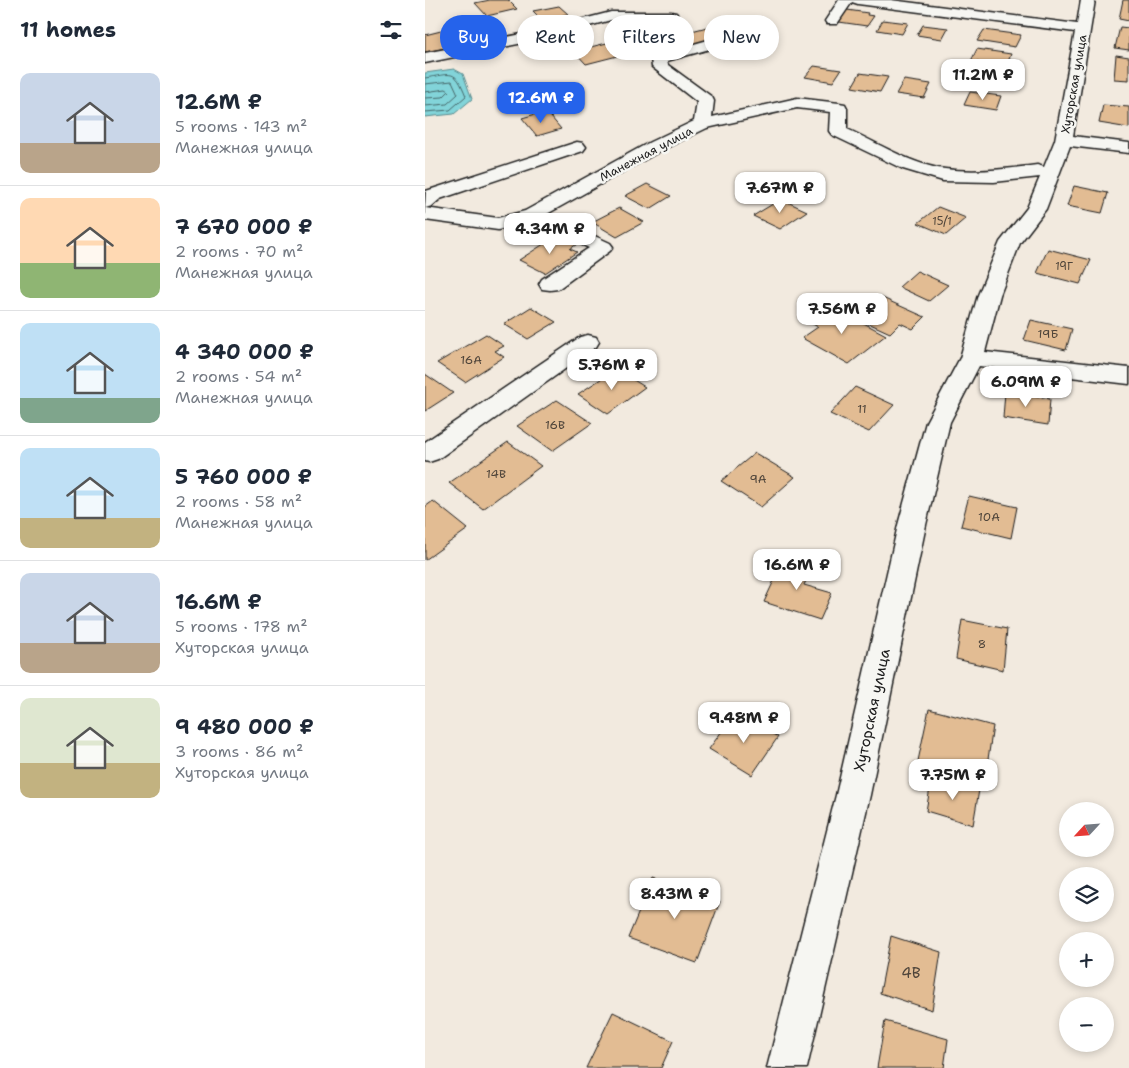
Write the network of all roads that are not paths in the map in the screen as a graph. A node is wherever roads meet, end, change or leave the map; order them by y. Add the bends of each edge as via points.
1 (846, 0) edge
2 (858, 0) edge
3 (1089, 0) edge
4 (604, 18) edge
5 (832, 21) dead end
6 (1083, 29) junction
7 (425, 58) edge
8 (659, 60) edge
9 (702, 124) junction
10 (1064, 140) junction
11 (577, 147) dead end
12 (1129, 148) edge
13 (1050, 174) junction
14 (425, 202) edge
15 (425, 214) edge
16 (532, 215) junction
17 (550, 284) dead end
18 (588, 342) dead end
19 (972, 358) junction
20 (1129, 376) edge
21 (426, 453) edge
22 (787, 1068) edge

1 - 5 street
2 - 6 street
3 - 6 street, Хуторская улица
4 - 7 street
6 - 10 street, Хуторская улица
8 - 9 street via 660,67 706,101
9 - 13 street, Манежная улица via 797,103 839,108 838,131 909,165 943,175 994,176 1037,171
9 - 16 street, Манежная улица
10 - 12 street
10 - 13 street, Хуторская улица
11 - 14 street via 433,195
13 - 19 street, Хуторская улица via 1036,210 1010,242 989,295
15 - 16 street, Манежная улица via 498,224
16 - 17 street via 603,247
18 - 21 street
19 - 20 street
19 - 22 street, Хуторская улица via 938,422

